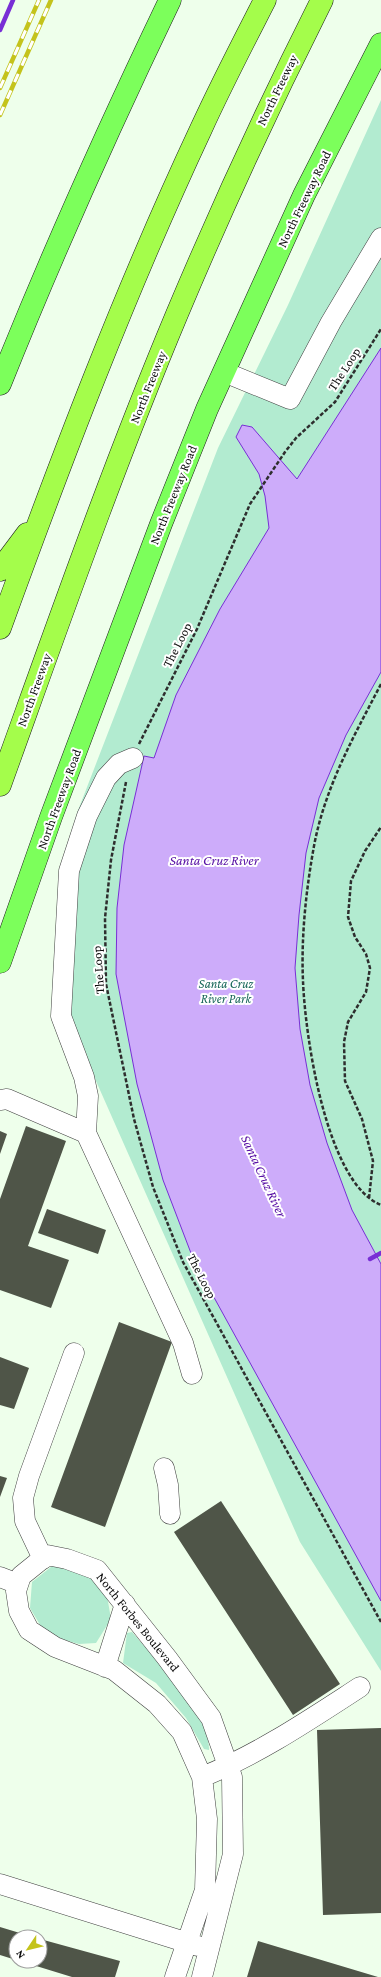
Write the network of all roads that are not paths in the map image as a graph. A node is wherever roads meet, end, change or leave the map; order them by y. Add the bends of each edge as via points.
1 (170, 0) edge
2 (265, 0) edge
3 (322, 0) edge
4 (381, 44) edge
5 (381, 238) edge
6 (224, 372) junction
7 (0, 384) edge
8 (41, 515) junction
9 (0, 570) edge
10 (0, 628) edge
11 (133, 758) road end
12 (1, 783) edge
13 (0, 962) edge
14 (0, 1100) edge
15 (86, 1133) junction
16 (74, 1353) dead end
17 (192, 1374) dead end
18 (164, 1468) dead end
19 (170, 1514) dead end
20 (42, 1559) junction
21 (9, 1581) edge
22 (125, 1604) junction
23 (106, 1666) junction
24 (360, 1687) dead end
25 (229, 1766) junction
26 (202, 1777) junction
27 (0, 1884) edge
28 (201, 1900) junction
29 (221, 1905) junction
30 (186, 1942) junction
31 (209, 1950) junction
32 (175, 1977) edge
33 (202, 1977) edge

1 - 7 main road via 99,149
2 - 8 highway via 201,128 159,221
3 - 12 highway, North Freeway via 248,152 177,313 93,528
4 - 6 main road, North Freeway Road via 304,195
5 - 6 street via 331,322 290,399
6 - 13 main road, North Freeway Road via 161,524 51,817
8 - 9 highway
8 - 10 highway
11 - 15 street via 120,764 106,778 87,816 69,871 61,1016 84,1077 88,1096
14 - 15 street via 7,1099
15 - 17 street via 183,1343
16 - 20 street via 28,1476 23,1498 25,1521
18 - 19 street
20 - 21 street via 21,1576
20 - 22 street, North Forbes Boulevard via 47,1555 67,1559 97,1570
21 - 23 street via 16,1591 19,1611 29,1630 55,1647
22 - 23 street
22 - 25 street, North Forbes Boulevard via 211,1718
23 - 26 street via 157,1704 182,1732
24 - 25 street via 285,1735
25 - 26 street
25 - 29 street, North Forbes Boulevard via 232,1776 233,1854
26 - 28 street via 207,1819 205,1890
27 - 30 street
28 - 29 street
28 - 30 street
29 - 31 street, North Forbes Boulevard
30 - 31 street
30 - 32 street
31 - 33 street, North Forbes Boulevard

